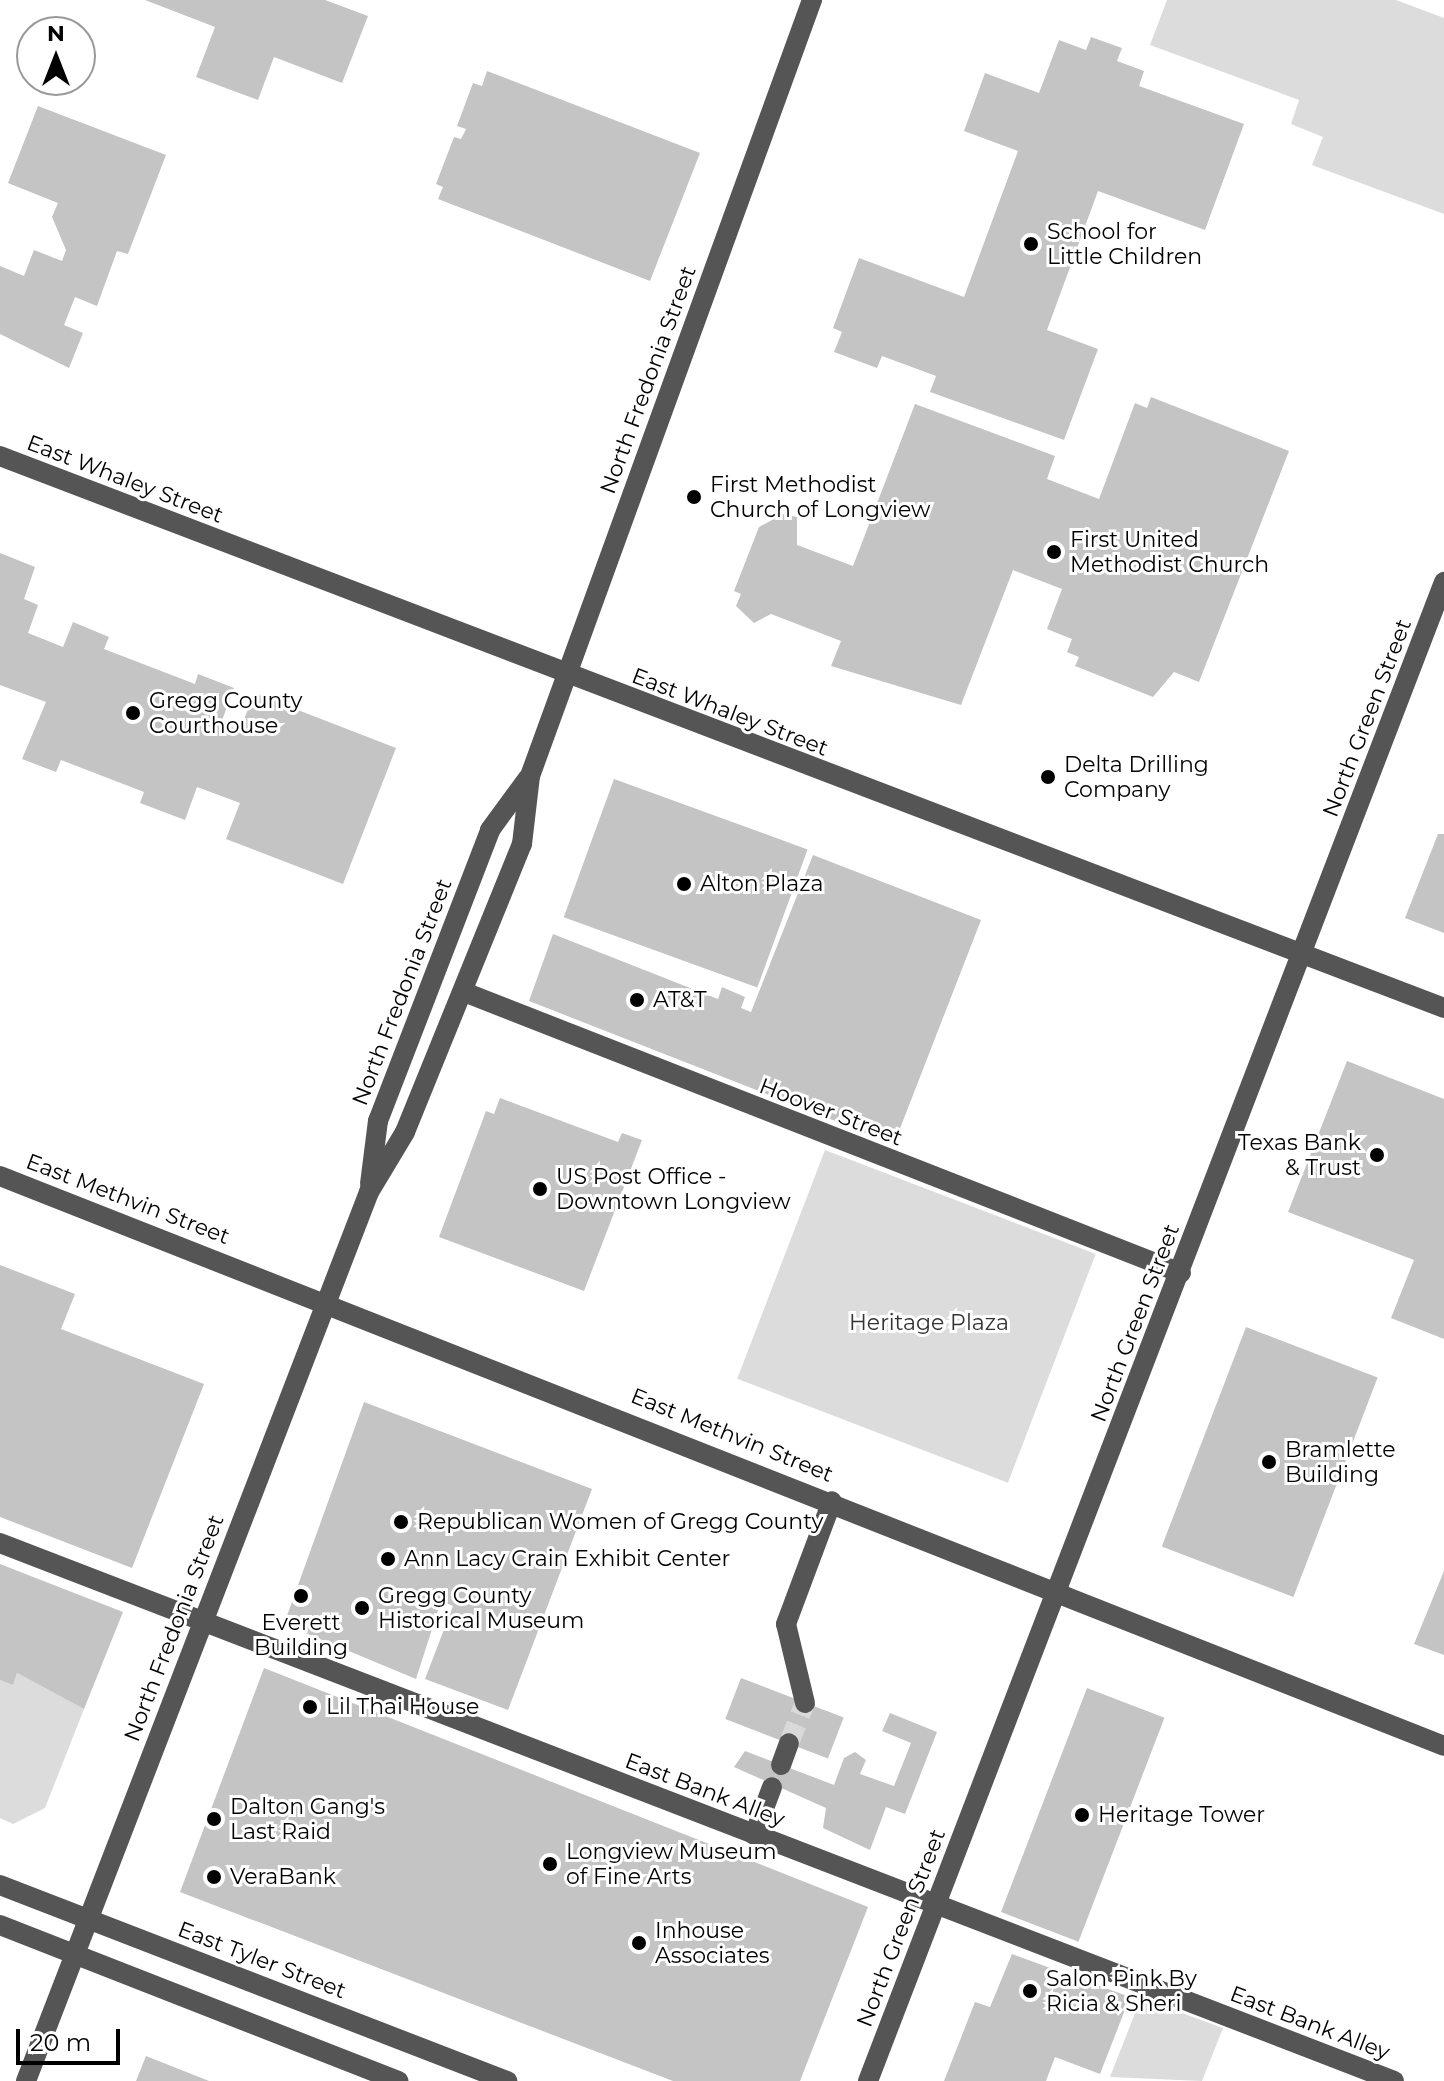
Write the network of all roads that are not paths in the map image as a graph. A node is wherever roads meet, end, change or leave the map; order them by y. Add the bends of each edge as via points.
1 (812, 0) edge
2 (0, 456) edge
3 (1444, 582) edge
4 (567, 674) junction
5 (530, 776) junction
6 (1302, 959) junction
7 (464, 992) junction
8 (1444, 1008) edge
9 (0, 1176) edge
10 (369, 1192) junction
11 (1181, 1273) junction
12 (327, 1300) junction
13 (832, 1501) junction
14 (0, 1543) edge
15 (1056, 1591) junction
16 (202, 1620) junction
17 (805, 1703) tunnel mouth
18 (789, 1743) tunnel mouth
19 (1444, 1746) edge
20 (781, 1765) dead end
21 (772, 1787) dead end
22 (754, 1835) junction
23 (0, 1885) edge
24 (936, 1906) junction
25 (89, 1919) junction
26 (0, 1925) edge
27 (75, 1956) junction
28 (26, 2081) edge
29 (399, 2081) edge
30 (507, 2081) edge
31 (868, 2081) edge
32 (1394, 2081) edge

1 - 4 street, North Fredonia Street
2 - 4 street, East Whaley Street
3 - 6 street, North Green Street
4 - 5 street, North Fredonia Street
4 - 6 street, East Whaley Street
5 - 7 street, North Fredonia Street via 522,844
5 - 10 street, North Fredonia Street via 490,830 378,1121
6 - 8 street, East Whaley Street
6 - 11 street, North Green Street
7 - 10 street, North Fredonia Street via 405,1132
7 - 11 street, Hoover Street
9 - 12 street, East Methvin Street
10 - 12 street, North Fredonia Street
11 - 15 street, North Green Street
12 - 13 street, East Methvin Street
12 - 16 street, North Fredonia Street
13 - 15 street, East Methvin Street
13 - 17 street via 786,1624
14 - 16 street, East Bank Alley
15 - 19 street, East Methvin Street
15 - 24 street, North Green Street
16 - 22 street, East Bank Alley
16 - 25 street, North Fredonia Street
18 - 20 street
21 - 22 street
22 - 24 street, East Bank Alley
23 - 25 street, East Tyler Street
24 - 31 street, North Green Street
24 - 32 street, East Bank Alley
25 - 27 street, North Fredonia Street
25 - 30 street, East Tyler Street
26 - 27 street
27 - 28 street, North Fredonia Street
27 - 29 street

